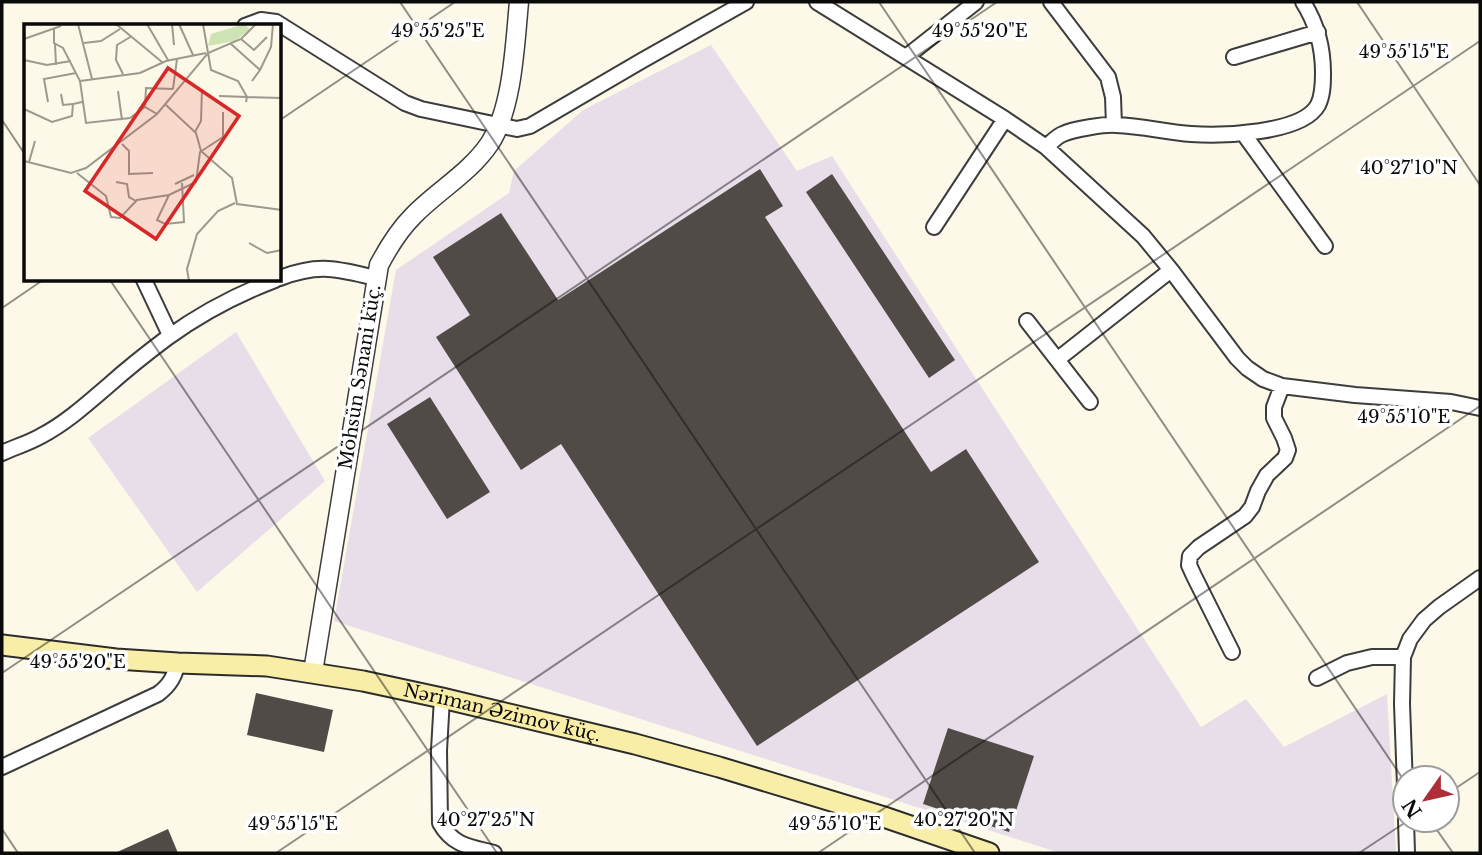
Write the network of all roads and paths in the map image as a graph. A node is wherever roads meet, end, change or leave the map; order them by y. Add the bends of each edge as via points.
1 (519, 2) edge
2 (746, 2) edge
3 (817, 2) edge
4 (976, 2) edge
5 (1051, 2) edge
6 (1303, 2) edge
7 (250, 24) edge
8 (279, 24) edge
9 (282, 26) edge
10 (1318, 33) junction
11 (906, 57) junction
12 (1234, 57) dead end
13 (1005, 119) junction
14 (499, 125) junction
15 (1114, 125) junction
16 (1243, 133) junction
17 (1046, 147) junction
18 (934, 227) dead end
19 (1325, 246) dead end
20 (1171, 270) junction
21 (282, 277) edge
22 (376, 278) junction
23 (145, 282) edge
24 (270, 282) edge
25 (1027, 321) dead end
26 (170, 335) junction
27 (1058, 359) junction
28 (1282, 386) junction
29 (1090, 402) dead end
30 (1480, 408) edge
31 (2, 453) edge
32 (1480, 578) edge
33 (2, 645) edge
34 (1232, 652) dead end
35 (1403, 657) junction
36 (178, 663) junction
37 (313, 672) junction
38 (1317, 678) dead end
39 (442, 698) junction
40 (1404, 764) edge
41 (2, 767) edge
42 (1406, 834) edge
43 (494, 853) edge
44 (989, 853) edge
45 (1407, 853) edge

1 - 14 street, Möhsün Sənani küç. via 514,56
2 - 14 street via 530,126
3 - 11 street
4 - 11 street
5 - 15 street via 1108,77
6 - 10 street
7 - 8 street via 261,20
9 - 14 street via 405,103
10 - 12 street
10 - 16 street via 1323,65 1318,104 1302,120
11 - 13 street
13 - 17 street
13 - 18 street
14 - 22 street, Möhsün Sənani küç. via 474,162 413,216 386,252
15 - 16 street via 1192,134
15 - 17 street via 1063,134
16 - 19 street
17 - 20 street via 1143,236
20 - 27 street
20 - 28 street via 1242,363
21 - 22 street via 321,267
22 - 37 street, Möhsün Sənani küç.
23 - 26 street
24 - 26 street
25 - 27 street
26 - 31 street via 62,423
27 - 29 street
28 - 30 street
28 - 34 street via 1274,418 1288,450 1285,458 1267,475 1245,516 1190,556 1189,565
32 - 35 street via 1424,621
33 - 36 main road, Nəriman Əzimov küç.
35 - 38 street via 1371,657
35 - 40 street
36 - 37 main road, Nəriman Əzimov küç.
36 - 41 street via 168,686 158,694
37 - 39 main road, Nəriman Əzimov küç.
39 - 43 street via 440,823 454,841
39 - 44 main road, Nəriman Əzimov küç. via 719,767
42 - 45 street

